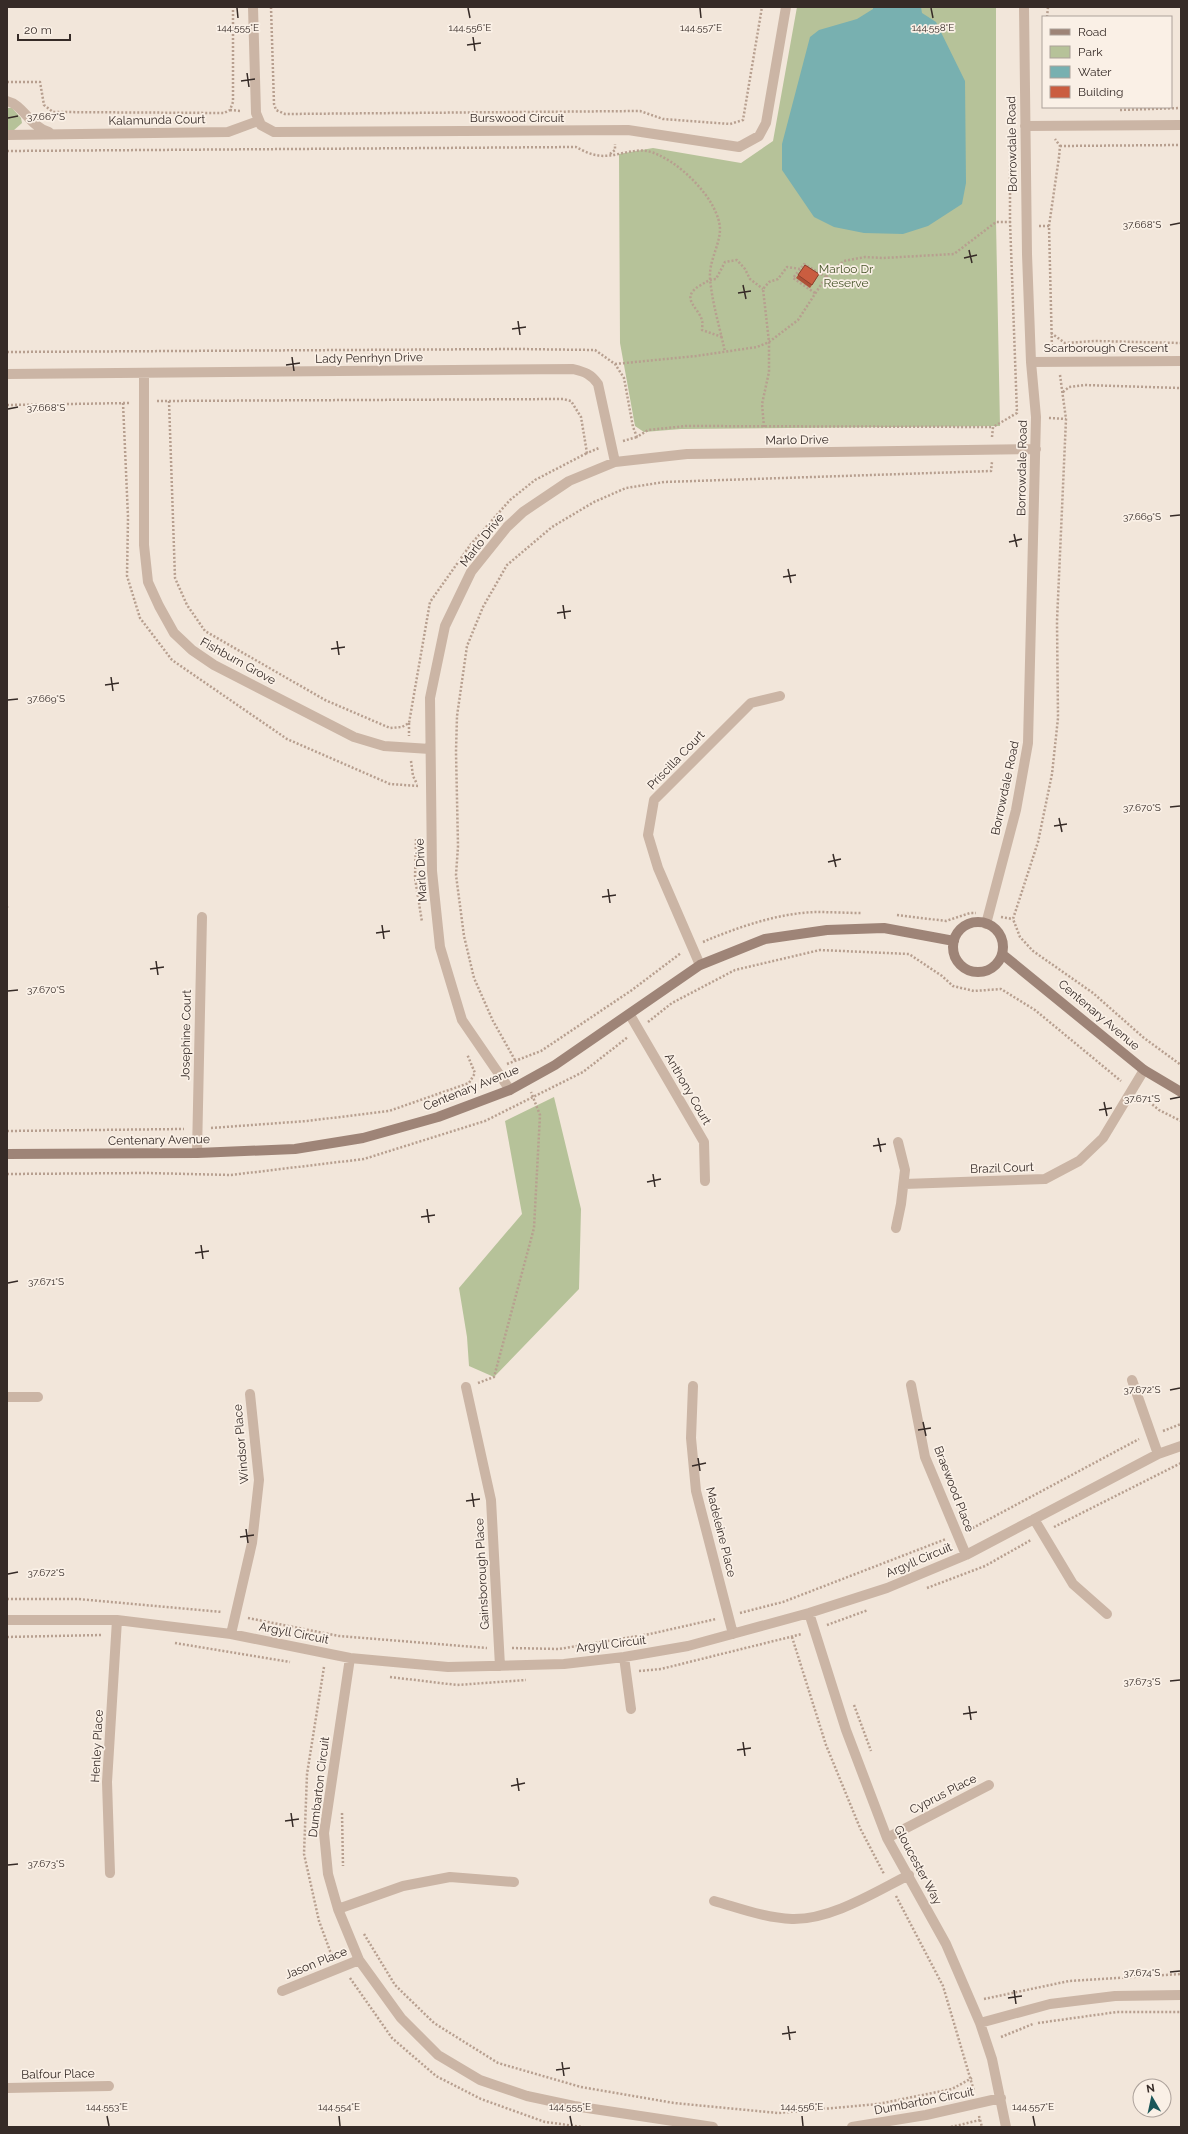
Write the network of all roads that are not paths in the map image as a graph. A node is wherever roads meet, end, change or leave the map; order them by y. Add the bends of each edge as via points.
1 (253, 7) edge
2 (786, 7) edge
3 (1024, 7) edge
4 (7, 101) edge
5 (258, 121) junction
6 (1181, 124) edge
7 (1025, 126) junction
8 (54, 134) junction
9 (7, 135) edge
10 (1181, 361) edge
11 (1031, 362) junction
12 (144, 373) junction
13 (7, 374) edge
14 (1036, 449) junction
15 (615, 462) junction
16 (780, 696) dead end
17 (430, 749) junction
18 (202, 917) dead end
19 (986, 924) junction
20 (954, 941) junction
21 (1002, 954) junction
22 (700, 965) junction
23 (630, 1015) junction
24 (1144, 1070) junction
25 (510, 1090) junction
26 (1181, 1092) edge
27 (898, 1142) dead end
28 (197, 1153) junction
29 (7, 1154) edge
30 (705, 1181) dead end
31 (904, 1184) junction
32 (896, 1228) dead end
33 (1132, 1380) dead end
34 (911, 1385) dead end
35 (693, 1386) dead end
36 (466, 1387) road end
37 (250, 1394) dead end
38 (7, 1397) edge
39 (38, 1397) dead end
40 (1181, 1446) edge
41 (1158, 1454) junction
42 (1034, 1519) junction
43 (966, 1554) junction
44 (809, 1613) junction
45 (1107, 1614) dead end
46 (7, 1620) edge
47 (117, 1620) junction
48 (231, 1634) junction
49 (733, 1634) junction
50 (624, 1657) junction
51 (350, 1658) junction
52 (500, 1666) junction
53 (631, 1709) dead end
54 (989, 1785) dead end
55 (888, 1838) junction
56 (110, 1873) dead end
57 (909, 1875) junction
58 (514, 1882) dead end
59 (714, 1901) dead end
60 (338, 1909) junction
61 (359, 1960) junction
62 (282, 1991) dead end
63 (1181, 1995) edge
64 (980, 2023) junction
65 (109, 2086) dead end
66 (7, 2088) edge
67 (1001, 2098) junction
68 (713, 2127) edge
69 (852, 2127) edge
70 (1006, 2127) edge

1 - 5 street via 255,104
2 - 5 street, Burswood Circuit via 766,123 759,136 739,146 628,130 274,132 265,129
3 - 7 street, Borrowdale Road
4 - 8 street, Kalamunda Court via 12,102 40,129
5 - 8 street, Kalamunda Court via 228,132
6 - 7 street
7 - 11 street, Borrowdale Road
8 - 9 street, Kalamunda Court
10 - 11 street, Scarborough Crescent
11 - 14 street, Borrowdale Road
12 - 13 street, Lady Penrhyn Drive
12 - 15 street, Lady Penrhyn Drive via 573,369 589,374 598,384
12 - 17 street, Fishburn Grove via 144,545 148,582 174,633 192,650 214,665 354,737 384,746
14 - 15 street, Marlo Drive via 687,454
14 - 19 street, Borrowdale Road via 1028,743 1016,810
15 - 17 street, Marlo Drive via 569,481 523,512 507,526 471,572 445,626 430,698
16 - 22 street, Priscilla Court via 751,702 654,800 648,835 658,868
17 - 25 street, Marlo Drive via 432,871 440,946 462,1020
18 - 28 street, Josephine Court
19 - 20 street via 978,923 964,927
19 - 21 street via 1000,934 1003,942
20 - 21 street via 953,950 956,958 968,970 984,972 999,962
20 - 22 street, Centenary Avenue via 884,928 827,930 765,939
21 - 24 street, Centenary Avenue
22 - 23 street, Centenary Avenue
23 - 25 street, Centenary Avenue via 555,1065
23 - 30 street, Anthony Court via 704,1142
24 - 26 street, Centenary Avenue
24 - 31 street, Brazil Court via 1103,1138 1079,1161 1045,1179
25 - 28 street, Centenary Avenue via 438,1117 363,1138 296,1149
27 - 31 street via 905,1170
28 - 29 street, Centenary Avenue
31 - 32 street
33 - 41 street
34 - 43 street, Braewood Place via 925,1457
35 - 49 street, Madeleine Place via 691,1438 696,1491
36 - 52 street, Gainsborough Place via 491,1500
37 - 48 street, Windsor Place via 259,1480 252,1543
38 - 39 street
40 - 41 street, Argyll Circuit
41 - 42 street, Argyll Circuit
42 - 43 street, Argyll Circuit
42 - 45 street via 1073,1584
43 - 44 street, Argyll Circuit via 887,1588
44 - 49 street, Argyll Circuit
44 - 55 street, Gloucester Way via 846,1730
46 - 47 street, Argyll Circuit
47 - 48 street, Argyll Circuit
47 - 56 street, Henley Place via 107,1782
48 - 51 street, Argyll Circuit
49 - 50 street, Argyll Circuit via 688,1646
50 - 52 street, Argyll Circuit via 564,1664
50 - 53 street
51 - 52 street, Argyll Circuit via 448,1667
51 - 60 street, Dumbarton Circuit via 324,1833 328,1874
54 - 55 street, Cyprus Place
55 - 57 street, Gloucester Way
57 - 59 street via 854,1903 816,1916 792,1919 769,1916
57 - 64 street, Gloucester Way via 946,1944
58 - 60 street via 450,1876 403,1886
60 - 61 street, Dumbarton Circuit
61 - 62 street, Jason Place
61 - 68 street, Dumbarton Circuit via 401,2018 438,2055 480,2080 527,2096 574,2106
63 - 64 street via 1115,1996 1050,2004
64 - 67 street, Gloucester Way
65 - 66 street, Balfour Place
67 - 69 street, Dumbarton Circuit via 926,2115
67 - 70 street, Gloucester Way

